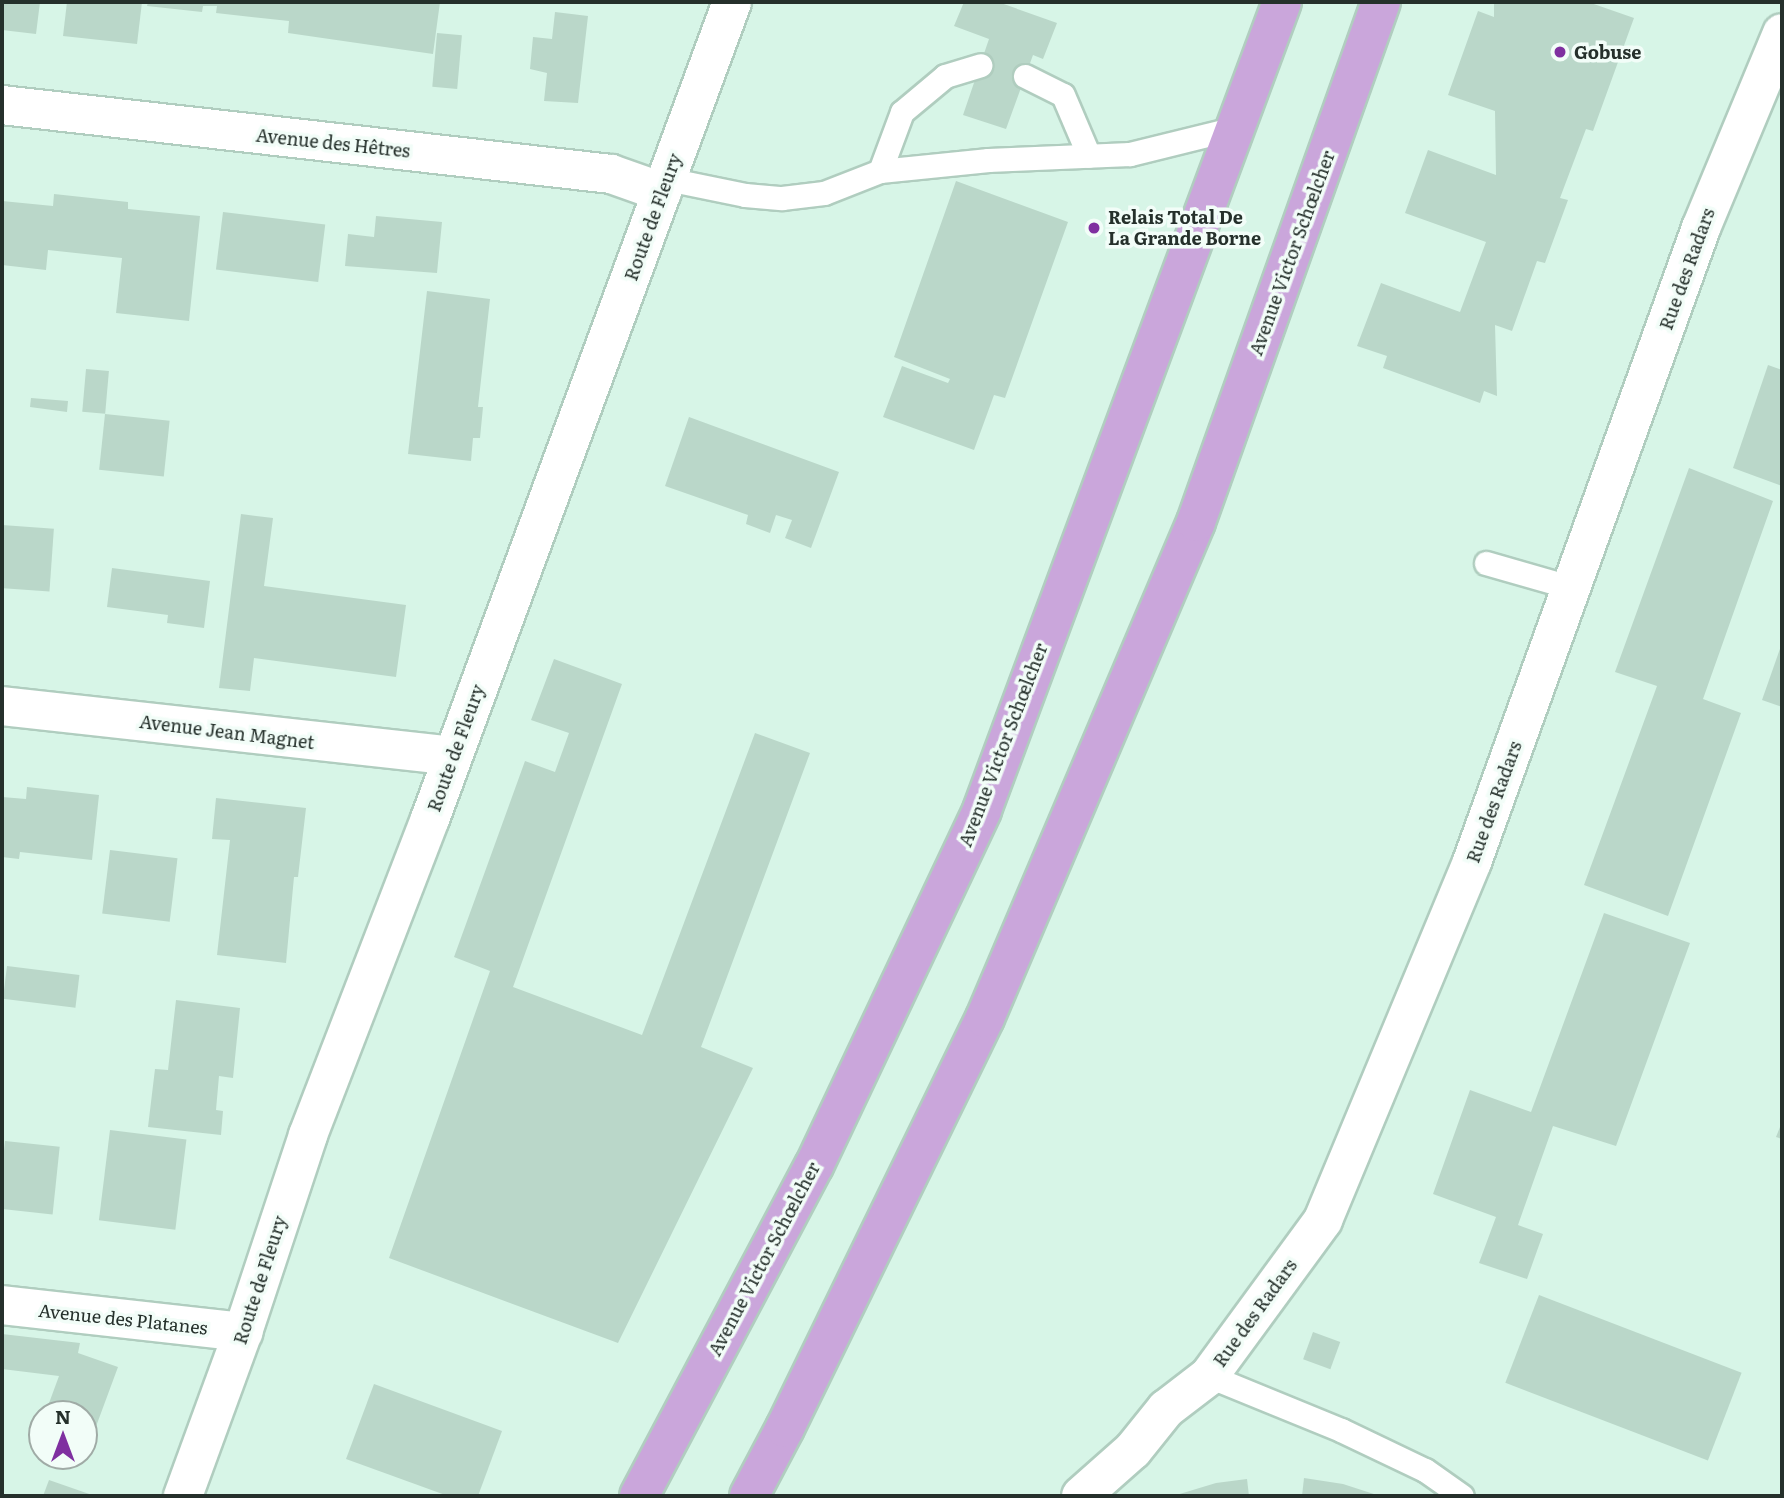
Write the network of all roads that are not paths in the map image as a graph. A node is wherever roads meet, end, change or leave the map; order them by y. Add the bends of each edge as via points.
1 (732, 2) edge
2 (1282, 2) edge
3 (1381, 2) edge
4 (1782, 33) edge
5 (979, 65) dead end
6 (1025, 76) dead end
7 (2, 105) edge
8 (1235, 128) junction
9 (1089, 156) junction
10 (880, 171) junction
11 (664, 186) junction
12 (1486, 563) dead end
13 (1573, 588) junction
14 (2, 706) edge
15 (452, 756) junction
16 (2, 1305) edge
17 (243, 1332) junction
18 (1209, 1376) junction
19 (183, 1496) edge
20 (639, 1496) edge
21 (749, 1496) edge
22 (1081, 1496) edge
23 (1462, 1496) edge

1 - 11 street, Route de Fleury
2 - 8 main road, Avenue Victor Schœlcher
3 - 21 main road, Avenue Victor Schœlcher via 1196,522 985,1018
4 - 13 street, Rue des Radars via 1701,228
5 - 10 lane via 945,76 902,112
6 - 9 lane via 1063,95
7 - 11 street, Avenue des Hêtres via 611,174
8 - 9 lane via 1130,154
8 - 20 main road, Avenue Victor Schœlcher via 982,810 814,1166
9 - 10 lane via 951,162
10 - 11 lane via 824,193 782,198
11 - 15 street, Route de Fleury
12 - 13 lane
13 - 18 street, Rue des Radars via 1472,862 1323,1220
14 - 15 street, Avenue Jean Magnet
15 - 17 street, Route de Fleury via 308,1135
16 - 17 street, Avenue des Platanes
17 - 19 street, Route de Fleury
18 - 22 street, Rue des Radars via 1166,1409 1133,1450
18 - 23 lane via 1341,1430 1425,1471

